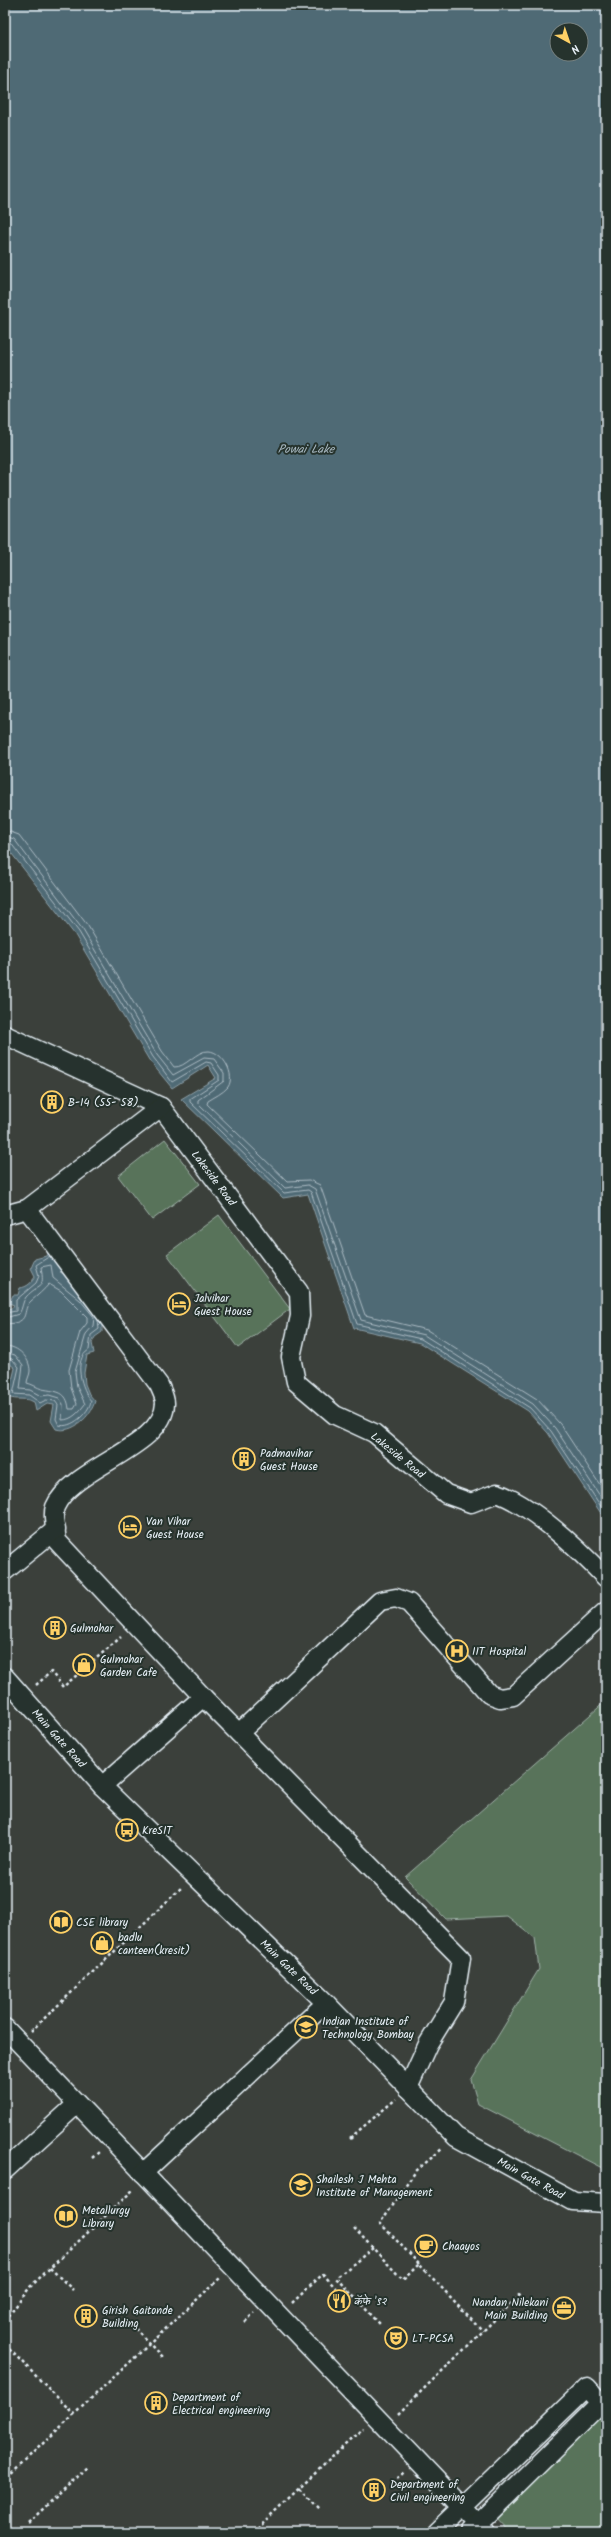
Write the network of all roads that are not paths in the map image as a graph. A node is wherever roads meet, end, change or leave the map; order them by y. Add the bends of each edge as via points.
1 (5, 1035) edge
2 (161, 1107) junction
3 (27, 1209) junction
4 (5, 1215) edge
5 (56, 1529) junction
6 (5, 1571) edge
7 (606, 1578) edge
8 (606, 1611) edge
9 (5, 1677) edge
10 (203, 1698) junction
11 (239, 1733) junction
12 (102, 1786) junction
13 (326, 2003) junction
14 (5, 2028) edge
15 (408, 2088) junction
16 (77, 2104) junction
17 (5, 2170) edge
18 (145, 2175) junction
19 (606, 2203) edge
20 (462, 2508) junction
21 (478, 2529) edge
22 (437, 2532) edge

1 - 2 street, Lakeside Road
2 - 3 street
2 - 7 street, Lakeside Road via 299,1292 300,1316 291,1357 296,1382 335,1415 374,1433 446,1494 471,1503 496,1493 513,1498
3 - 4 street
3 - 5 street via 159,1385 165,1402 162,1415 150,1432 69,1486 55,1508
5 - 6 street
5 - 10 street via 57,1541
8 - 11 street via 512,1696 500,1698 489,1694 409,1603 396,1598 380,1602
9 - 12 street, Main Gate Road
10 - 11 street
10 - 12 street
11 - 15 street via 461,1958 454,2002 428,2044
12 - 13 street, Main Gate Road
13 - 15 street, Main Gate Road
13 - 18 street
14 - 16 street
15 - 19 street, Main Gate Road via 456,2137 573,2201
16 - 17 street
16 - 18 street
18 - 20 street
20 - 21 street
20 - 21 street via 586,2387 601,2403
20 - 22 street

